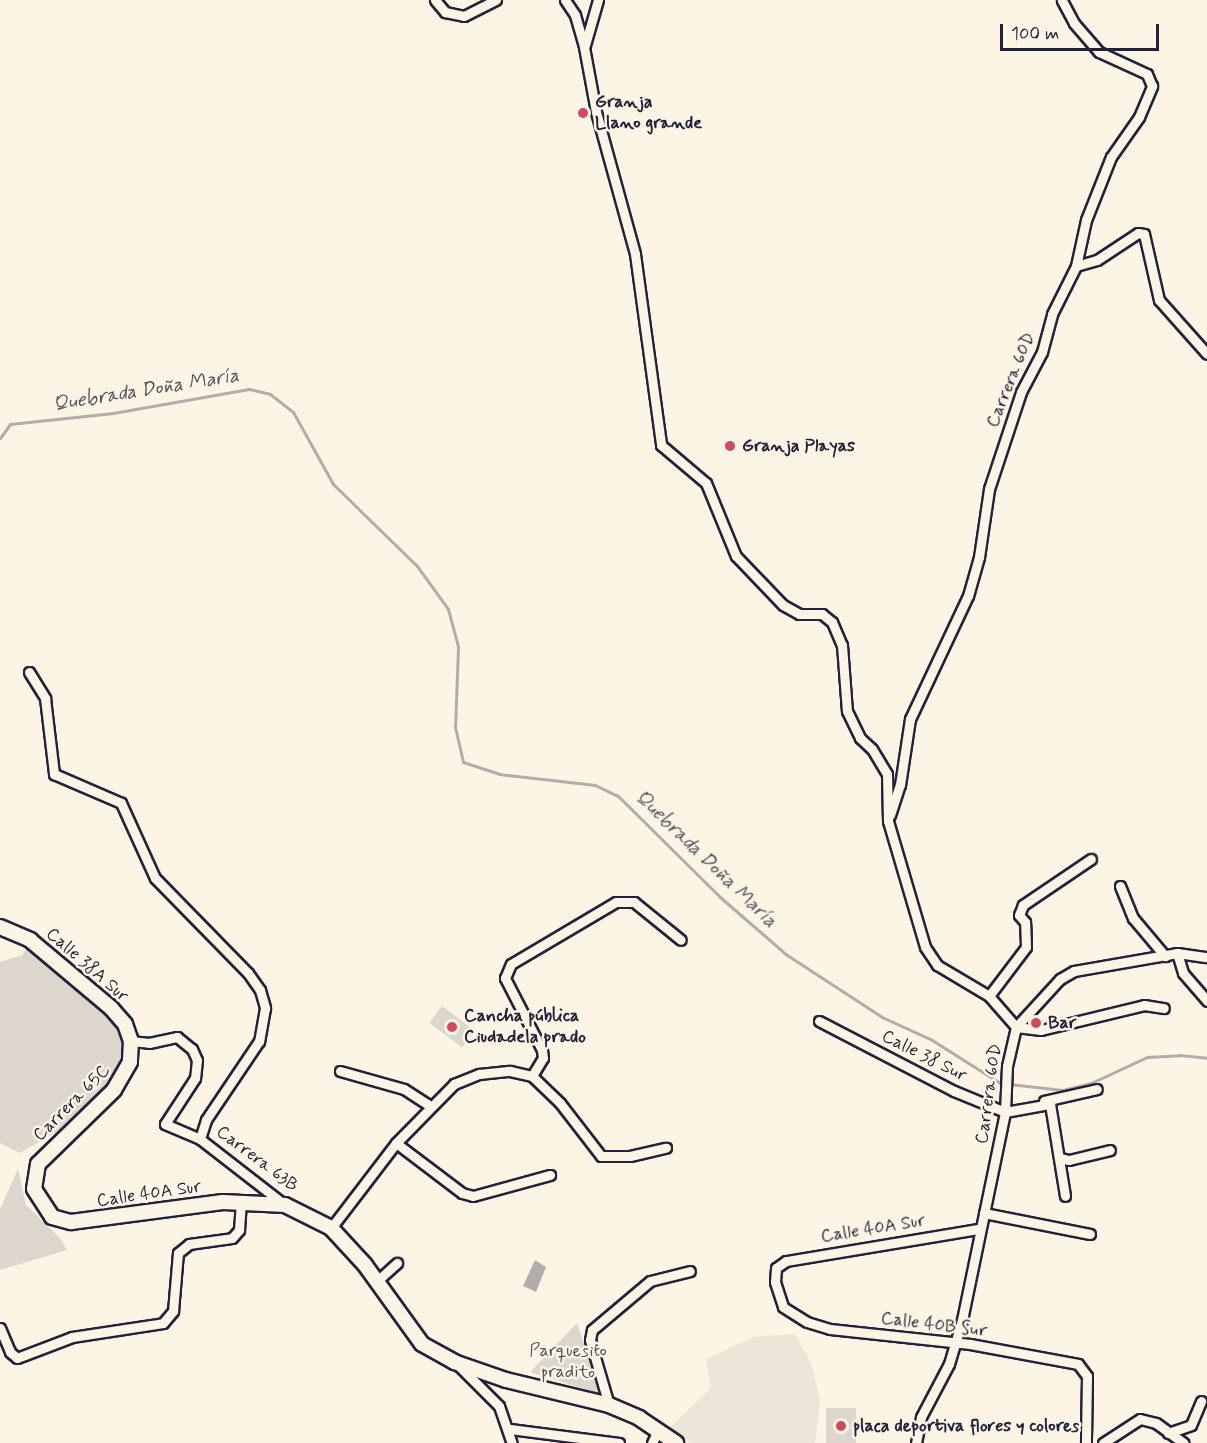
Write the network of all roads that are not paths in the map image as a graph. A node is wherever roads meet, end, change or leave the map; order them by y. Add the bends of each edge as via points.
1 (435, 0) edge
2 (496, 0) edge
3 (565, 0) edge
4 (598, 0) edge
5 (1062, 0) edge
6 (584, 47) junction
7 (1076, 266) junction
8 (1207, 354) edge
9 (29, 672) dead end
10 (888, 821) junction
11 (1091, 859) dead end
12 (1120, 886) dead end
13 (0, 927) edge
14 (681, 940) dead end
15 (1177, 953) junction
16 (1165, 956) junction
17 (1207, 957) edge
18 (989, 996) junction
19 (1207, 1001) edge
20 (1164, 1008) dead end
21 (819, 1021) dead end
22 (1016, 1027) junction
23 (131, 1041) junction
24 (340, 1071) dead end
25 (532, 1076) junction
26 (1097, 1089) dead end
27 (430, 1106) junction
28 (1005, 1107) junction
29 (200, 1139) junction
30 (396, 1143) junction
31 (666, 1148) dead end
32 (1110, 1150) dead end
33 (1060, 1158) junction
34 (550, 1175) dead end
35 (34, 1189) joint
36 (1065, 1196) dead end
37 (241, 1202) junction
38 (285, 1204) junction
39 (984, 1213) junction
40 (332, 1228) junction
41 (978, 1229) junction
42 (1090, 1234) dead end
43 (397, 1263) dead end
44 (690, 1271) dead end
45 (377, 1281) junction
46 (783, 1307) joint
47 (0, 1328) edge
48 (953, 1342) junction
49 (454, 1362) junction
50 (1201, 1401) dead end
51 (609, 1405) junction
52 (510, 1429) junction
53 (1168, 1432) junction
54 (655, 1436) edge
55 (512, 1443) edge
56 (620, 1443) edge
57 (676, 1443) edge
58 (916, 1443) edge
59 (1086, 1443) edge
60 (1103, 1443) edge
61 (1184, 1443) edge

1 - 2 street via 445,12 464,16
3 - 6 street via 576,15
4 - 6 street
5 - 7 street, Carrera 60D via 1074,23 1099,52 1147,74 1152,86 1138,117 1111,158 1086,220
6 - 10 street, Carrera 60D via 596,112 635,254 661,445 706,483 736,556 783,605 799,614 822,614 832,622 842,645 847,711 860,738 887,774
7 - 8 street via 1097,260 1138,233 1144,234 1159,300
7 - 10 street, Carrera 60D via 1052,314 1042,352 1021,392 998,461 968,596 910,719 900,785
9 - 29 street, Carrera 63B via 45,698 54,774 121,803 155,878 260,990 265,1008 264,1028 241,1072 206,1120
10 - 18 street, Carrera 60D via 926,947 937,965
11 - 18 street via 1023,905 1019,915 1025,922 1026,947
12 - 16 street via 1133,918
13 - 23 main road, Calle 38A Sur via 30,940 111,1008 125,1024
14 - 25 street via 634,902 616,902 511,964 505,978 542,1050 543,1058
15 - 16 street
15 - 17 street
15 - 19 street via 1183,973
16 - 22 street via 1119,960 1074,971 1060,979
18 - 22 street, Carrera 60D
20 - 22 street via 1144,1005 1041,1030
21 - 28 street, Calle 38 Sur via 954,1090
22 - 28 street, Carrera 60D via 1007,1066
23 - 29 street via 149,1043 177,1037 192,1049 197,1060 190,1088 165,1124 169,1129
23 - 35 main road, Carrera 65C via 126,1074 38,1164
24 - 27 street via 404,1089
25 - 27 street via 510,1071 478,1074 454,1084
25 - 31 street via 560,1103 601,1156 630,1156
26 - 28 street
27 - 30 street
28 - 33 street via 1052,1105
28 - 39 street, Carrera 60D
29 - 38 street, Carrera 63B
30 - 34 street via 462,1193 473,1196
30 - 40 street
32 - 33 street via 1069,1160
33 - 36 street
35 - 37 main road, Calle 40A Sur via 52,1217 71,1222
37 - 38 main road, Calle 40A Sur
37 - 47 street via 239,1230 232,1238 189,1244 178,1253 170,1318 163,1323 72,1337 17,1359
38 - 40 main road, Carrera 63B
39 - 41 street, Carrera 60D
39 - 42 street
40 - 45 main road, Carrera 63B
41 - 46 street, Calle 40A Sur via 786,1261 776,1268 775,1282
41 - 48 street, Carrera 60D via 962,1320
43 - 45 street
44 - 51 street via 650,1281 592,1330 590,1340
45 - 49 main road, Carrera 63B via 422,1344
46 - 48 street, Calle 40B Sur via 807,1322 830,1329
48 - 58 street, Carrera 60D via 949,1364 921,1417
48 - 59 street, Calle 40B Sur via 1071,1362 1084,1370
49 - 51 main road, Carrera 63B via 506,1380
49 - 52 street via 499,1406
50 - 53 street via 1191,1425
51 - 54 main road, Carrera 63B
52 - 55 street
52 - 56 street
53 - 60 street via 1156,1423 1140,1419
53 - 61 street
54 - 57 main road, Carrera 63B

